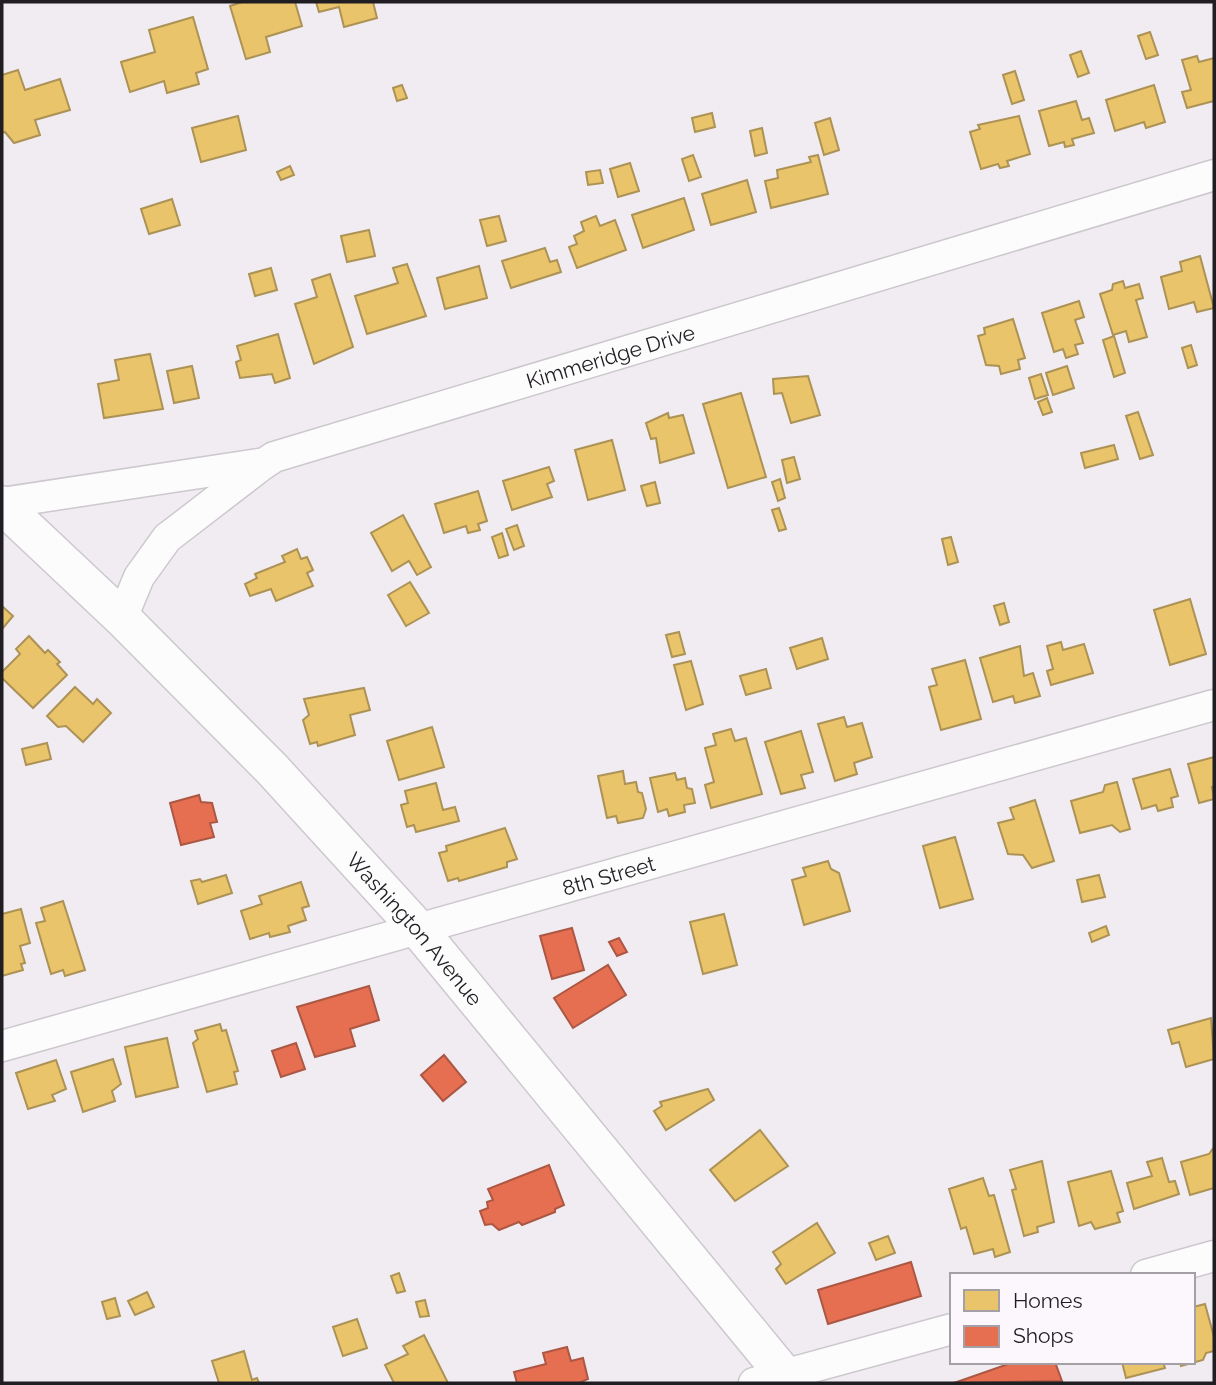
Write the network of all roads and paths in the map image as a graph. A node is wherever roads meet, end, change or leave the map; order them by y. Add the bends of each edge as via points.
1 (1214, 175) edge
2 (265, 463) junction
3 (2, 504) edge
4 (122, 618) junction
5 (1214, 705) edge
6 (418, 929) junction
7 (2, 1046) edge
8 (1214, 1256) edge
9 (1153, 1273) edge
10 (950, 1330) edge
11 (777, 1380) edge

1 - 2 street, Kimmeridge Drive
2 - 3 street, Kimmeridge Drive
2 - 4 street via 167,538 139,577
3 - 4 street, Washington Avenue
4 - 6 street, Washington Avenue via 272,769
5 - 6 street, 8th Street
6 - 7 street, 8th Street
6 - 11 street, Washington Avenue
8 - 9 street
10 - 11 street

